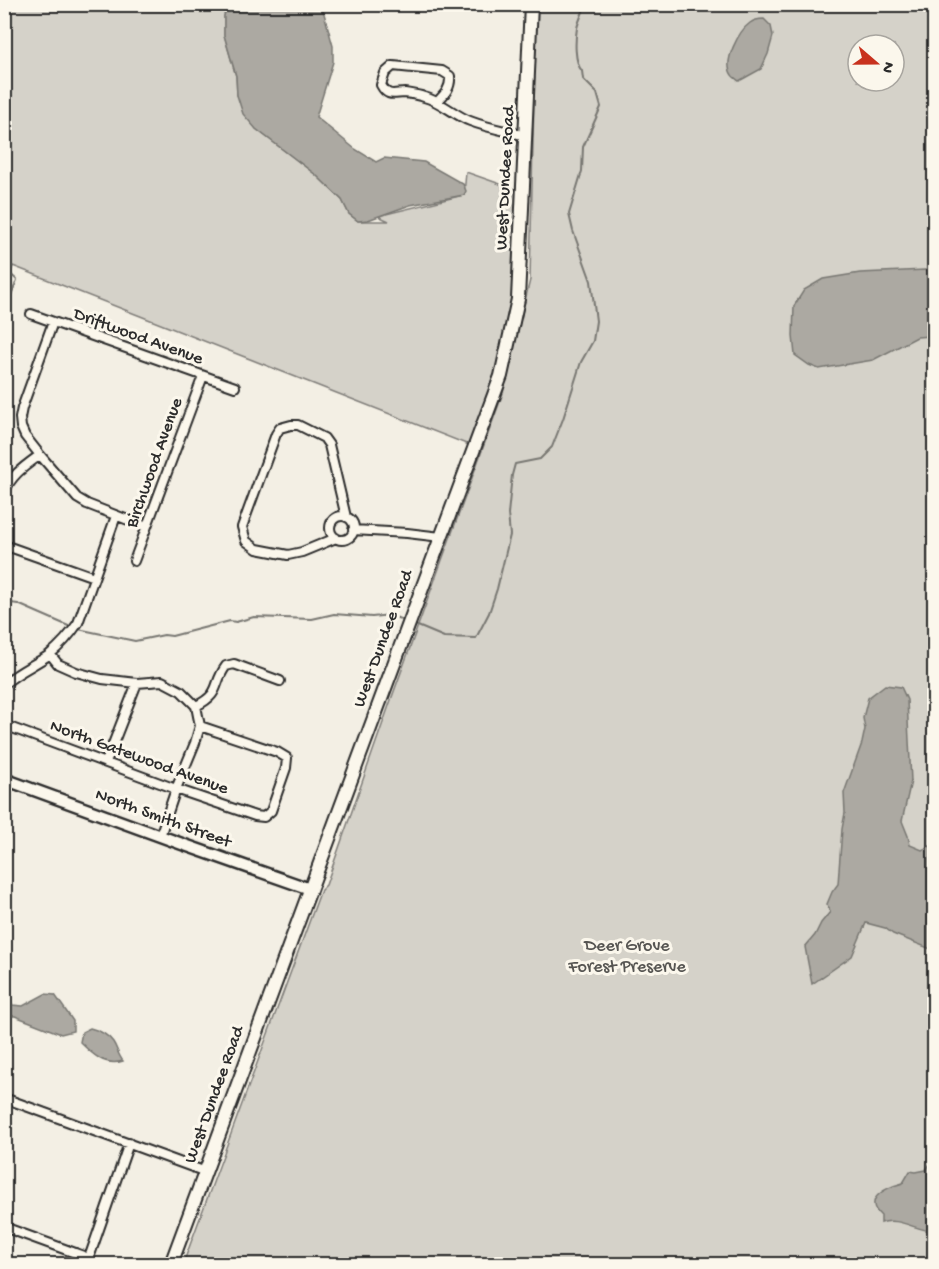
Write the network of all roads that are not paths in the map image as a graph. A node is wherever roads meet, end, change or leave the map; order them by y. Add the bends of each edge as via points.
1 (531, 4) edge
2 (437, 102) junction
3 (526, 136) junction
4 (31, 314) dead end
5 (53, 322) junction
6 (203, 376) junction
7 (234, 387) dead end
8 (40, 455) junction
9 (4, 493) edge
10 (116, 516) junction
11 (346, 517) junction
12 (146, 527) junction
13 (353, 530) junction
14 (441, 537) junction
15 (336, 538) junction
16 (4, 545) edge
17 (134, 561) dead end
18 (94, 577) junction
19 (50, 654) junction
20 (280, 681) dead end
21 (137, 683) junction
22 (4, 684) edge
23 (196, 706) junction
24 (4, 725) edge
25 (200, 726) junction
26 (106, 762) junction
27 (4, 779) edge
28 (176, 789) junction
29 (160, 836) junction
30 (310, 890) junction
31 (4, 1098) edge
32 (129, 1143) junction
33 (206, 1172) junction
34 (4, 1227) edge
35 (171, 1264) edge

1 - 3 main road, West Dundee Road
2 - 2 street via 424,96 385,91 381,85 385,73 393,66 442,71 450,76 451,84
2 - 3 street via 470,121
3 - 14 main road, West Dundee Road via 518,299 501,376
4 - 5 street, Driftwood Avenue
5 - 6 street, Driftwood Avenue
5 - 8 street via 20,418 25,436
6 - 7 street, Driftwood Avenue
6 - 12 street, Birchwood Avenue
8 - 9 street via 15,474
8 - 10 street via 77,498
10 - 12 street
10 - 18 street
11 - 13 street
11 - 15 street via 338,516 332,521 330,528
11 - 15 street via 324,438 297,425 280,428 242,527 246,541 257,549 288,555
12 - 17 street, Birchwood Avenue
13 - 14 street
13 - 15 street via 347,538
14 - 30 main road, West Dundee Road
16 - 18 street
18 - 19 street via 78,623
19 - 21 street via 58,664 76,672
19 - 22 street
20 - 23 street via 234,664 226,666 208,700
21 - 23 street via 162,681 181,691
21 - 26 street
23 - 25 street
24 - 26 street, North Gatewood Avenue
25 - 28 street
25 - 28 street, North Gatewood Avenue via 287,758 271,811 264,817 255,816
26 - 28 street, North Gatewood Avenue
27 - 29 street, North Smith Street
28 - 29 street
29 - 30 street, North Smith Street
30 - 33 main road, West Dundee Road
31 - 32 street
32 - 33 street
32 - 34 street via 88,1258
33 - 35 main road, West Dundee Road

